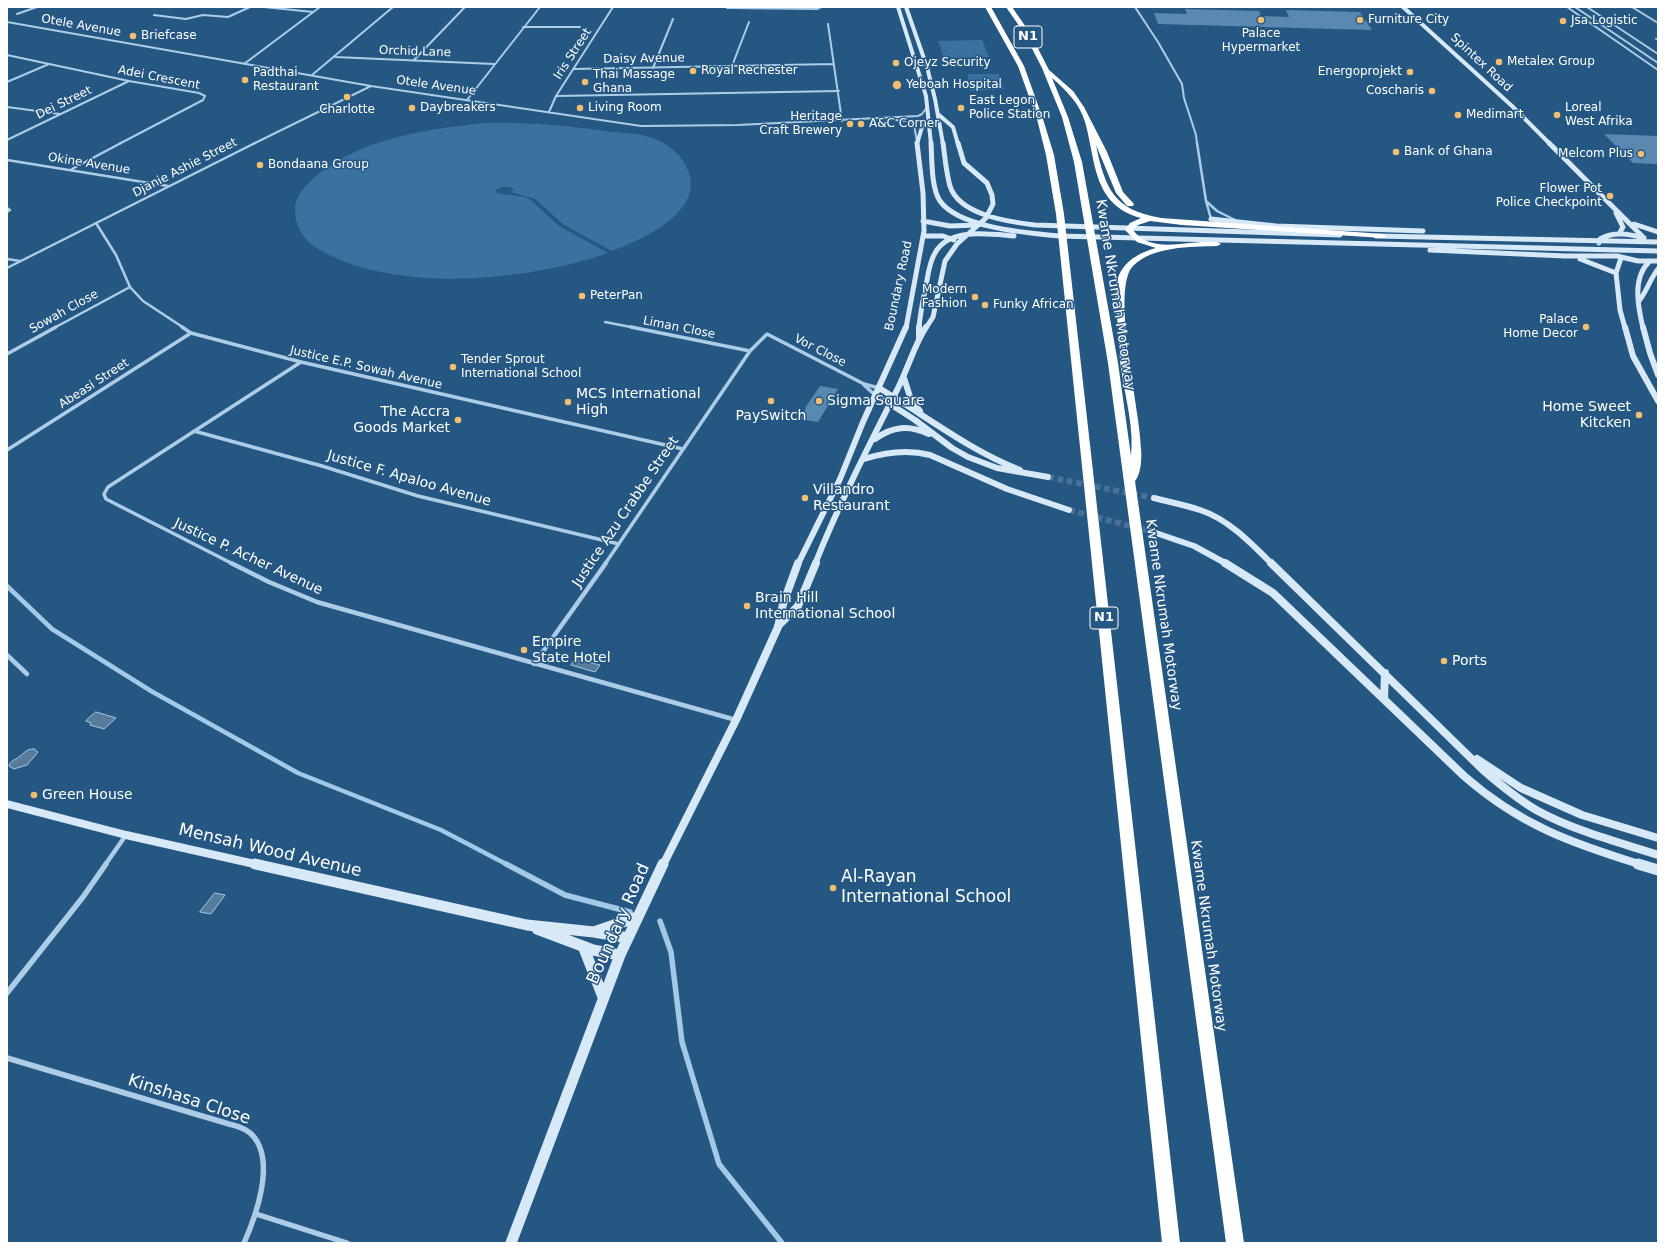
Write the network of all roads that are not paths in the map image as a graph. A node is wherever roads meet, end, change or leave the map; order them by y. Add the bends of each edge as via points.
1 (37, 7) edge
2 (250, 7) edge
3 (264, 7) edge
4 (320, 7) edge
5 (393, 7) edge
6 (466, 7) edge
7 (540, 7) edge
8 (613, 7) edge
9 (898, 7) edge
10 (906, 7) edge
11 (988, 7) edge
12 (1009, 7) edge
13 (1135, 7) edge
14 (1403, 7) edge
15 (1567, 7) edge
16 (1575, 7) edge
17 (1587, 7) edge
18 (1632, 7) edge
19 (727, 8) edge
20 (821, 8) edge
21 (314, 12) junction
22 (17, 14) dead end
23 (154, 15) dead end
24 (673, 19) dead end
25 (7, 22) edge
26 (749, 22) dead end
27 (1658, 23) edge
28 (828, 24) dead end
29 (523, 27) junction
30 (580, 27) dead end
31 (1658, 54) edge
32 (7, 55) edge
33 (335, 57) junction
34 (413, 61) junction
35 (1658, 63) edge
36 (49, 64) junction
37 (244, 64) junction
38 (494, 64) junction
39 (833, 64) junction
40 (732, 66) junction
41 (653, 68) junction
42 (1045, 68) junction
43 (574, 69) junction
44 (1658, 70) edge
45 (312, 75) junction
46 (129, 81) junction
47 (7, 82) edge
48 (371, 86) junction
49 (839, 91) junction
50 (556, 96) junction
51 (467, 100) junction
52 (928, 106) junction
53 (7, 107) edge
54 (548, 112) junction
55 (60, 114) junction
56 (939, 116) junction
57 (866, 120) junction
58 (842, 121) junction
59 (929, 122) junction
60 (1088, 122) junction
61 (7, 140) edge
62 (917, 142) junction
63 (7, 160) edge
64 (72, 169) junction
65 (168, 186) junction
66 (1206, 201) junction
67 (1611, 204) junction
68 (7, 208) edge
69 (7, 212) edge
70 (1187, 218) junction
71 (1211, 219) junction
72 (924, 221) junction
73 (1239, 222) junction
74 (96, 223) junction
75 (1631, 223) junction
76 (978, 225) junction
77 (1658, 232) edge
78 (1619, 234) junction
79 (923, 236) junction
80 (1059, 236) junction
81 (1383, 236) junction
82 (1604, 236) junction
83 (1645, 238) junction
84 (1658, 238) edge
85 (1658, 243) edge
86 (957, 244) junction
87 (1217, 244) joint
88 (1173, 246) junction
89 (1658, 251) edge
90 (1565, 256) junction
91 (1619, 257) junction
92 (7, 259) edge
93 (1658, 261) edge
94 (21, 262) junction
95 (1649, 262) junction
96 (7, 268) edge
97 (1658, 270) edge
98 (1616, 273) junction
99 (130, 287) junction
100 (1639, 301) junction
101 (605, 322) dead end
102 (190, 333) junction
103 (767, 334) joint
104 (919, 338) junction
105 (750, 351) junction
106 (7, 354) edge
107 (300, 362) junction
108 (1658, 374) edge
109 (904, 378) junction
110 (864, 384) junction
111 (877, 392) junction
112 (893, 401) junction
113 (1658, 401) edge
114 (925, 416) junction
115 (194, 431) junction
116 (937, 438) junction
117 (872, 440) junction
118 (683, 449) junction
119 (7, 450) edge
120 (864, 459) junction
121 (1026, 473) junction
122 (1048, 477) tunnel mouth
123 (1130, 483) junction
124 (1154, 498) tunnel mouth
125 (1069, 510) tunnel mouth
126 (1150, 531) tunnel mouth
127 (619, 544) junction
128 (778, 627) junction
129 (7, 655) edge
130 (534, 664) junction
131 (1385, 673) junction
132 (27, 674) dead end
133 (1384, 699) junction
134 (736, 720) junction
135 (1464, 751) junction
136 (7, 804) edge
137 (126, 835) junction
138 (1658, 838) edge
139 (1658, 855) edge
140 (1658, 870) edge
141 (637, 917) junction
142 (527, 925) junction
143 (594, 932) junction
144 (628, 938) junction
145 (583, 946) junction
146 (620, 954) junction
147 (7, 993) edge
148 (603, 997) junction
149 (7, 1058) edge
150 (256, 1214) junction
151 (244, 1243) edge
152 (347, 1243) edge
153 (511, 1243) edge
154 (1171, 1243) edge
155 (1235, 1243) edge

1 - 22 street
2 - 23 street via 228,17 203,15 186,20
3 - 21 street
4 - 21 street
5 - 33 street
6 - 34 street
7 - 29 street
8 - 43 street, Iris Street
9 - 52 main road
10 - 56 main road via 927,66
11 - 154 highway, N1 via 1021,66 1040,119 1050,155 1060,214
12 - 42 highway, Kwame Nkrumah Motorway / N1
13 - 66 street via 1182,84 1199,152
14 - 67 main road, Spintex Road via 1512,106
15 - 44 street
16 - 35 street
17 - 31 street
18 - 27 street
19 - 20 street
21 - 37 street
24 - 41 street
25 - 37 street, Otele Avenue
26 - 40 street
28 - 39 street
29 - 30 street
29 - 38 street
32 - 36 street, Adei Crescent
33 - 34 street, Orchid Lane
33 - 45 street
34 - 38 street, Orchid Lane
36 - 46 street, Adei Crescent
36 - 47 street
37 - 45 street, Otele Avenue
38 - 51 street
39 - 40 street, Daisy Avenue
39 - 49 street
40 - 41 street, Daisy Avenue
41 - 43 street, Daisy Avenue
42 - 60 highway via 1071,92
42 - 123 highway, Kwame Nkrumah Motorway / N1 via 1065,117 1078,162 1113,363
43 - 50 street, Iris Street
45 - 48 street, Otele Avenue
46 - 55 street, Dei Street
46 - 64 street, Adei Crescent via 205,96 203,100 156,126
48 - 51 street, Otele Avenue
48 - 65 street, Djanie Ashie Street
49 - 50 street
49 - 58 street
50 - 54 street, Iris Street
51 - 54 street, Otele Avenue
52 - 57 street, Otele Avenue via 918,116
52 - 59 main road
53 - 55 street
54 - 58 street, Otele Avenue via 646,127
55 - 61 street, Dei Street
56 - 76 main road, Boundary Road via 954,126 964,163 986,183 992,195 991,210
56 - 81 main road via 950,187 962,204 989,217 1035,225
57 - 58 street, Otele Avenue
57 - 62 street, Otele Avenue via 912,122
59 - 62 main road via 922,127
59 - 80 main road via 935,188 942,203 960,215 1004,230
60 - 70 highway via 1124,199 1143,211
60 - 81 highway via 1094,155 1106,187 1114,200 1143,216 1168,221
62 - 72 main road, Boundary Road
63 - 64 street, Okine Avenue
64 - 65 street, Okine Avenue
65 - 74 street, Djanie Ashie Street
66 - 71 street
66 - 73 street via 1216,211
67 - 75 main road, Spintex Road
67 - 78 main road, Spintex Road via 1623,228
68 - 69 street via 10,210
70 - 71 highway
70 - 88 highway via 1149,219 1136,222 1129,230 1132,236 1144,243
71 - 73 main road
72 - 76 main road via 956,228
72 - 79 main road, Boundary Road
73 - 82 main road via 1339,229
74 - 94 street, Djanie Ashie Street
74 - 99 street, Justice E.P. Sowah Avenue via 116,255
75 - 77 main road
75 - 83 main road, Spintex Road
76 - 86 main road, Boundary Road
78 - 82 main road
78 - 83 main road
79 - 86 main road via 947,236
79 - 111 main road, Boundary Road via 905,331
80 - 89 main road
80 - 104 main road via 1050,238 992,234 958,237 944,243 938,248 932,260 919,318
81 - 85 main road
82 - 91 main road via 1598,242 1600,246
83 - 84 main road
83 - 85 main road
86 - 104 main road, Boundary Road via 945,261 933,317
87 - 88 highway
87 - 90 main road
88 - 123 highway via 1160,249 1134,262 1125,273 1122,285 1119,302 1136,443 1134,471
90 - 91 main road
90 - 98 main road
91 - 95 main road
91 - 98 main road
92 - 94 street
93 - 95 main road
94 - 96 street, Djanie Ashie Street
95 - 100 main road via 1640,272
97 - 100 main road via 1653,274 1648,290
98 - 113 main road via 1620,310 1633,356
99 - 102 street, Justice E.P. Sowah Avenue via 143,301
99 - 106 street, Sowah Close
100 - 108 main road via 1643,329
101 - 105 street, Liman Close
102 - 107 street, Justice E.P. Sowah Avenue
102 - 119 street, Abeasi Street
103 - 105 street, Justice Azu Crabbe Street
103 - 110 street, Vor Close
104 - 109 main road, Boundary Road
105 - 118 street, Justice Azu Crabbe Street
107 - 115 street, Justice P. Acher Avenue
107 - 118 street, Justice E.P. Sowah Avenue
109 - 112 main road, Boundary Road
109 - 114 main road via 911,400
110 - 111 street, Vor Close
110 - 111 street, Vor Close
111 - 112 main road
111 - 128 main road, Boundary Road via 840,479 797,565
112 - 114 main road
112 - 116 main road
112 - 117 main road, Boundary Road
114 - 121 main road via 969,446
115 - 127 street, Justice F. Apaloo Avenue via 322,466 418,496
115 - 130 street, Justice P. Acher Avenue via 108,487 104,494 106,500 269,582 317,602
116 - 117 main road via 923,431 901,426 886,431
116 - 121 main road via 967,457 988,466
117 - 120 main road, Boundary Road
118 - 127 street, Justice Azu Crabbe Street
120 - 125 main road via 893,451 918,452 1007,489
120 - 128 main road, Boundary Road via 808,578 798,606
121 - 122 main road
123 - 155 highway, Kwame Nkrumah Motorway / N1
124 - 131 main road via 1201,510 1240,534
126 - 133 main road via 1194,546 1273,593
127 - 130 street, Justice Azu Crabbe Street
128 - 134 main road, Boundary Road
129 - 132 street
130 - 134 street, Justice P. Acher Avenue
131 - 133 main road
131 - 135 main road
133 - 140 main road via 1459,773 1512,813 1567,840
134 - 141 main road, Boundary Road
135 - 138 main road via 1521,788 1582,815
135 - 139 main road via 1513,795 1538,811 1569,825
136 - 137 main road, Mensah Wood Avenue
137 - 142 main road, Mensah Wood Avenue
137 - 147 street via 83,897
141 - 143 main road
141 - 144 main road, Boundary Road
142 - 143 main road, Mensah Wood Avenue
142 - 145 main road, Mensah Wood Avenue
143 - 144 main road, Mensah Wood Avenue
144 - 146 main road, Boundary Road
145 - 146 main road, Mensah Wood Avenue
145 - 148 main road
146 - 148 main road, Boundary Road
148 - 153 main road, Boundary Road
149 - 150 street, Kinshasa Close via 240,1128 254,1137 262,1151 263,1175
150 - 151 street, Kinshasa Close
150 - 152 street

